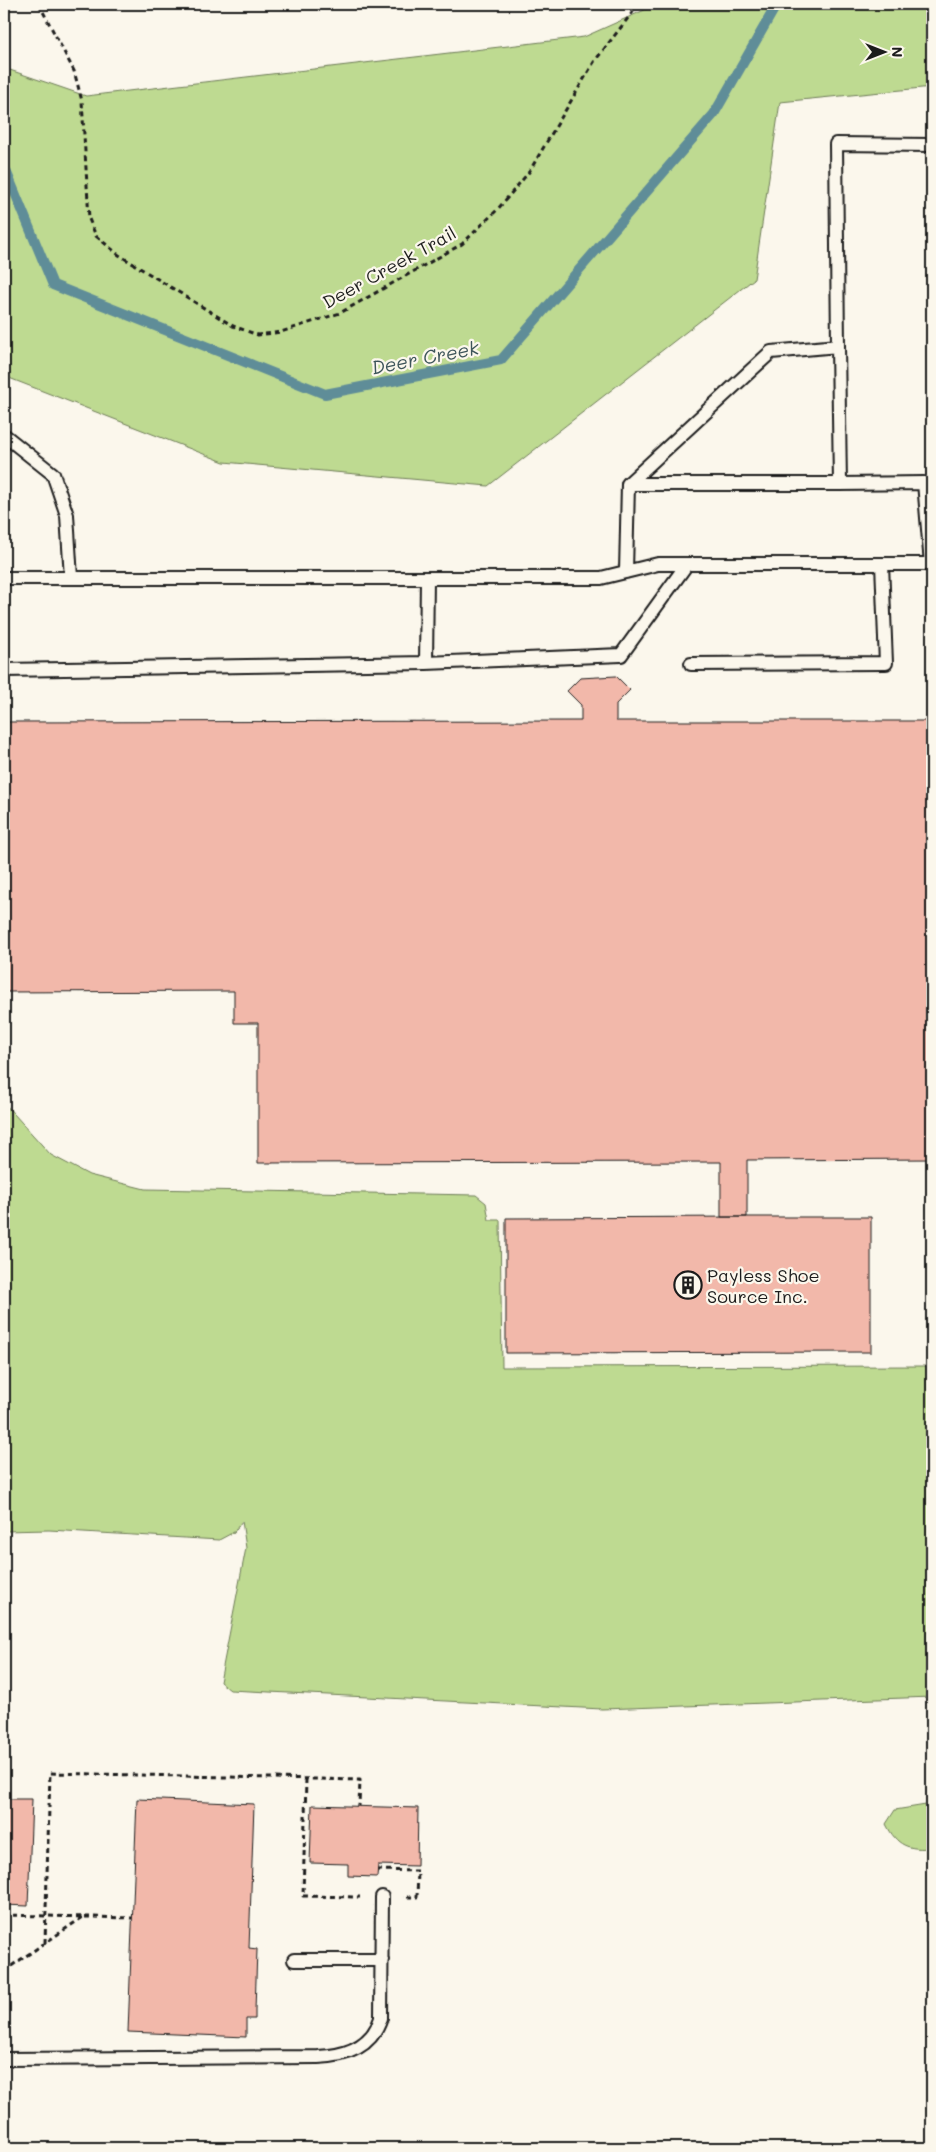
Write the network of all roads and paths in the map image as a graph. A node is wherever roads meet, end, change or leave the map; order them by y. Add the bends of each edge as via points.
1 (39, 4) edge
2 (638, 4) edge
3 (932, 145) edge
4 (838, 346) junction
5 (4, 435) edge
6 (628, 484) junction
7 (840, 484) junction
8 (928, 484) edge
9 (687, 564) junction
10 (882, 564) junction
11 (932, 564) edge
12 (626, 572) junction
13 (4, 578) edge
14 (71, 578) junction
15 (427, 578) junction
16 (426, 663) junction
17 (691, 664) dead end
18 (4, 670) edge
19 (306, 1779) junction
20 (359, 1806) dead end
21 (377, 1870) dead end
22 (382, 1897) junction
23 (4, 1915) edge
24 (46, 1916) junction
25 (83, 1917) junction
26 (132, 1918) dead end
27 (45, 1943) junction
28 (294, 1960) dead end
29 (382, 1960) junction
30 (4, 1971) edge
31 (4, 2059) edge

1 - 2 path, Deer Creek Trail via 74,71 82,101 89,218 96,236 119,255 233,326 258,335 281,332 340,314 462,244 530,172 594,62
3 - 4 lane via 836,144
4 - 6 lane via 771,352
4 - 7 lane
5 - 14 lane via 52,474 67,515
6 - 7 lane
6 - 12 lane
7 - 8 lane
8 - 11 lane
9 - 10 lane
9 - 12 lane via 658,564
9 - 16 lane via 621,655
10 - 11 lane
10 - 17 lane via 886,663
12 - 15 lane via 601,578
13 - 14 lane
14 - 15 lane
15 - 16 lane
16 - 18 lane
19 - 20 path via 360,1780
19 - 22 path via 303,1896
19 - 24 path via 50,1773
21 - 22 path via 418,1871 417,1897
22 - 29 lane
23 - 24 path
24 - 25 path
24 - 27 path
25 - 26 path
25 - 27 path
27 - 30 path
28 - 29 lane
29 - 31 lane via 381,2018 377,2030 364,2044 342,2054 318,2057

